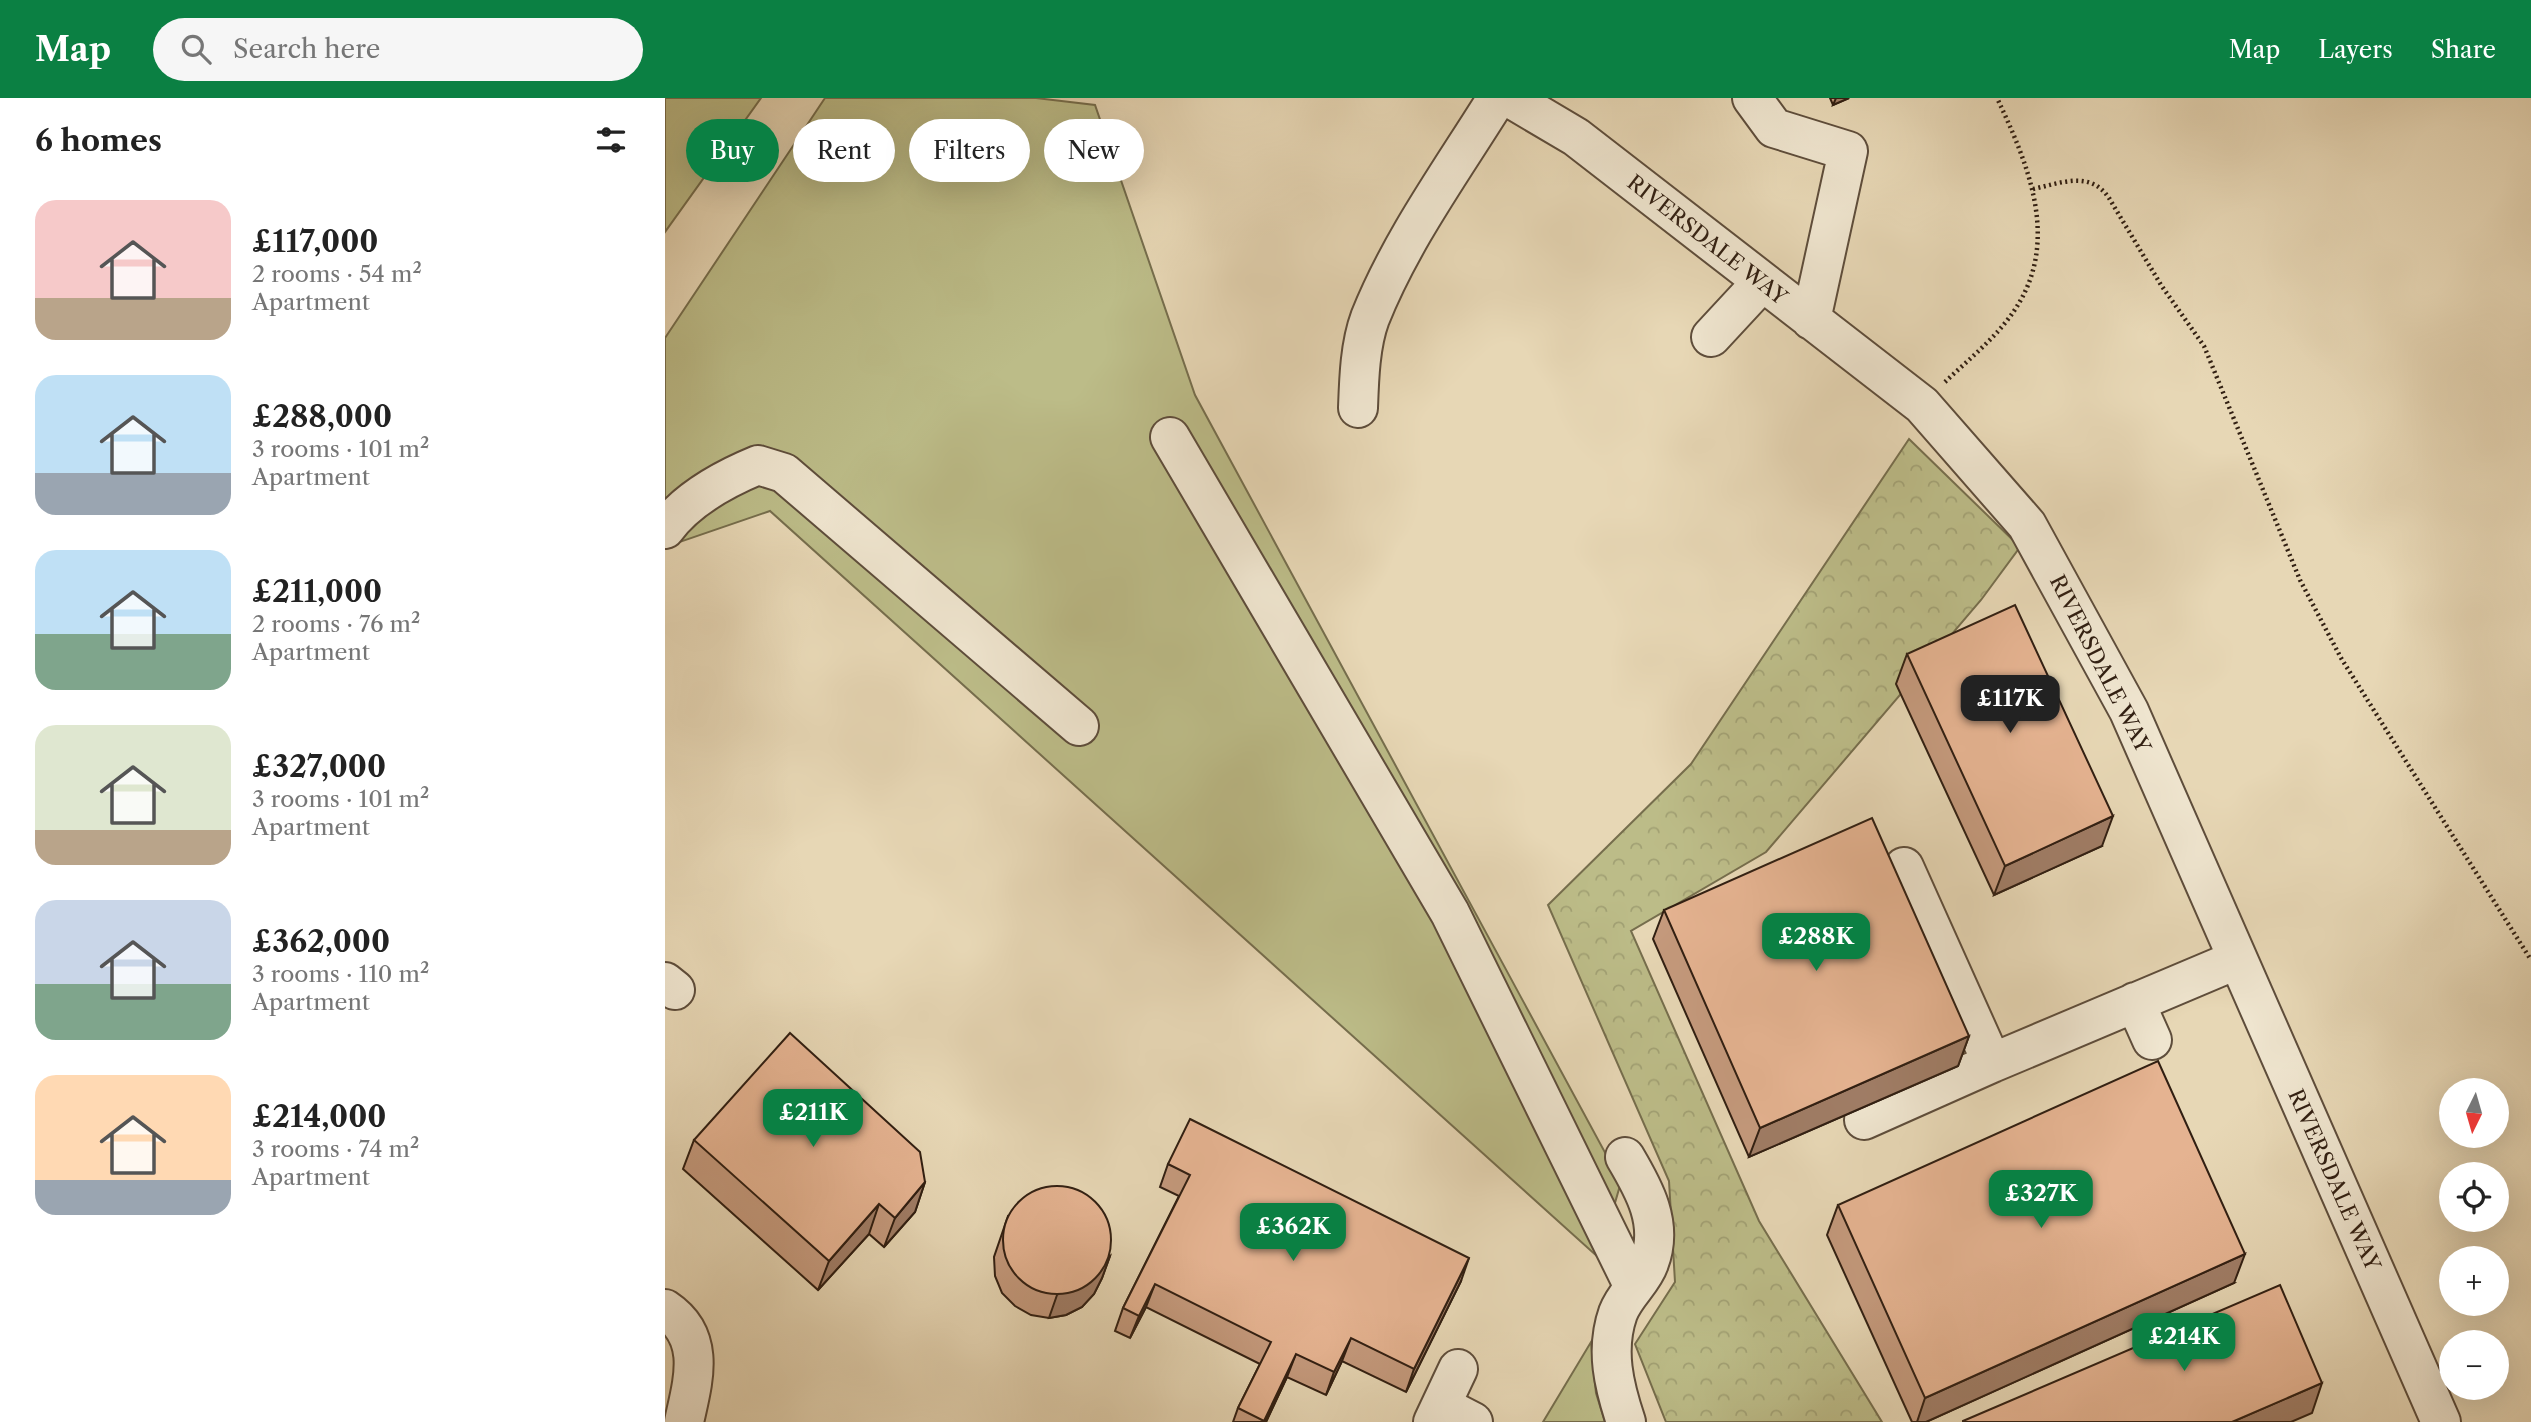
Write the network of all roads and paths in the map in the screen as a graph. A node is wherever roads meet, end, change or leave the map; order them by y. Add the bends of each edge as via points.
1 (1497, 98) edge
2 (1510, 98) edge
3 (1752, 98) edge
4 (1997, 98) edge
5 (2033, 189) junction
6 (1762, 282) junction
7 (1811, 320) junction
8 (1711, 337) dead end
9 (1922, 405) junction
10 (1358, 408) dead end
11 (1170, 437) dead end
12 (665, 529) edge
13 (1079, 726) dead end
14 (1904, 867) dead end
15 (2236, 960) junction
16 (2531, 960) edge
17 (2135, 1002) junction
18 (2152, 1041) dead end
19 (1992, 1063) junction
20 (1864, 1120) dead end
21 (1625, 1157) dead end
22 (1634, 1287) junction
23 (665, 1309) edge
24 (1458, 1369) dead end
25 (1449, 1417) edge
26 (2434, 1420) edge
27 (684, 1422) edge
28 (1626, 1422) edge

1 - 10 lane via 1409,239 1370,319
2 - 6 lane, RIVERSDALE WAY via 1576,137
3 - 7 lane via 1774,128 1848,151
4 - 5 path
5 - 9 path via 2038,248 2018,305
5 - 16 path via 2085,180 2103,188 2204,346 2300,580 2341,659
6 - 7 lane, RIVERSDALE WAY
6 - 8 lane
7 - 9 lane, RIVERSDALE WAY
9 - 15 lane, RIVERSDALE WAY via 2027,525 2129,711
11 - 22 lane via 1450,913
12 - 13 lane via 725,478 758,465 784,473
14 - 19 lane
15 - 17 lane
15 - 26 lane, RIVERSDALE WAY
17 - 18 lane
17 - 19 lane
19 - 20 lane
21 - 22 lane via 1651,1203 1650,1263
22 - 28 lane via 1619,1310 1611,1342 1613,1384
23 - 27 lane via 677,1317 693,1342 694,1374
24 - 25 lane

